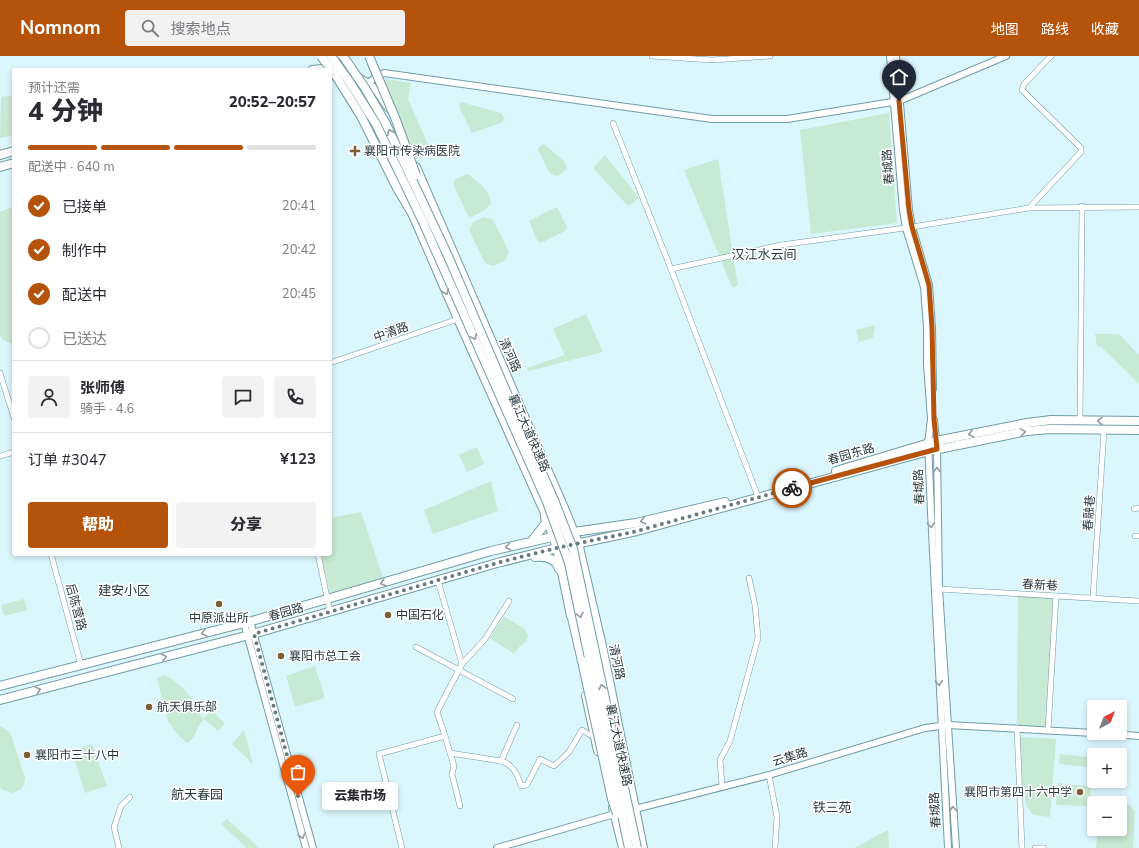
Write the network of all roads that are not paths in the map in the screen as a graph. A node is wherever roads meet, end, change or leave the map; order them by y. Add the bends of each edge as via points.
1 (321, 56) edge
2 (331, 56) edge
3 (343, 56) edge
4 (369, 56) edge
5 (652, 56) edge
6 (770, 56) edge
7 (890, 56) edge
8 (896, 56) edge
9 (1006, 56) edge
10 (1051, 56) edge
11 (330, 68) edge
12 (332, 68) edge
13 (332, 71) edge
14 (332, 80) edge
15 (367, 83) junction
16 (896, 101) junction
17 (613, 123) dead end
18 (12, 152) edge
19 (0, 155) edge
20 (12, 164) edge
21 (0, 167) edge
22 (1082, 206) junction
23 (1139, 207) edge
24 (1029, 208) junction
25 (416, 220) junction
26 (909, 228) junction
27 (448, 256) junction
28 (671, 269) junction
29 (458, 319) junction
30 (332, 362) edge
31 (0, 373) edge
32 (12, 412) edge
33 (1080, 420) junction
34 (1139, 421) edge
35 (1104, 430) junction
36 (1139, 430) edge
37 (932, 446) junction
38 (12, 453) edge
39 (0, 456) edge
40 (757, 494) junction
41 (545, 513) junction
42 (567, 515) junction
43 (591, 530) junction
44 (574, 532) junction
45 (553, 537) junction
46 (594, 540) junction
47 (531, 542) junction
48 (578, 543) junction
49 (557, 548) junction
50 (52, 556) edge
51 (318, 556) edge
52 (520, 558) junction
53 (583, 565) junction
54 (749, 578) dead end
55 (438, 581) junction
56 (939, 589) junction
57 (1056, 596) junction
58 (1093, 598) junction
59 (328, 599) junction
60 (509, 601) dead end
61 (1139, 601) edge
62 (570, 607) junction
63 (330, 612) junction
64 (247, 622) junction
65 (250, 635) junction
66 (416, 647) dead end
67 (462, 664) junction
68 (81, 665) junction
69 (459, 670) junction
70 (0, 686) edge
71 (513, 699) dead end
72 (0, 700) edge
73 (517, 725) dead end
74 (945, 725) junction
75 (1017, 728) junction
76 (1048, 730) junction
77 (1087, 733) edge
78 (590, 735) dead end
79 (1127, 735) edge
80 (445, 736) junction
81 (1139, 736) edge
82 (450, 753) junction
83 (501, 761) junction
84 (769, 774) junction
85 (722, 786) junction
86 (130, 797) dead end
87 (460, 806) dead end
88 (636, 809) junction
89 (615, 814) junction
90 (518, 845) edge
91 (119, 848) edge
92 (306, 848) edge
93 (313, 848) edge
94 (402, 848) edge
95 (497, 848) edge
96 (624, 848) edge
97 (629, 848) edge
98 (637, 848) edge
99 (643, 848) edge
100 (775, 848) edge
101 (948, 848) edge
102 (956, 848) edge
103 (1022, 848) edge
104 (1035, 848) edge
105 (1044, 848) edge

1 - 11 main road, bridge
2 -> 97 main road, 襄江大道快速路, bridge via 376,124 423,222 547,502 569,563
27 -> 3 main road, 襄江大道快速路, bridge via 386,122
4 - 27 main road, bridge
5 - 6 street via 712,60
7 - 16 street, 春城路
8 - 16 street, 春城路
9 - 16 street
10 - 24 street via 1024,84 1022,90 1082,148
12 - 15 main road, 清河路
13 - 25 main road, bridge via 361,116
14 - 25 main road via 351,89 366,105
15 - 16 street via 384,73 712,119 787,119
15 - 42 main road, 清河路 via 378,92 388,107
16 - 26 street, 春城路
17 - 28 street
18 - 19 main road
20 - 21 main road
22 - 23 street
22 - 24 street
22 - 33 street
24 - 26 street
25 -> 29 main road
26 - 28 street via 781,245
26 - 37 street, 春城路 via 929,285 934,419
98 -> 27 main road, 襄江大道快速路, bridge via 573,549
28 - 40 street
29 - 30 street, 中清路
29 - 41 main road
31 - 32 street
34 -> 33 main road, 春园东路
33 -> 37 main road, 春园东路 via 1026,423
35 - 36 main road, 春园东路
37 -> 35 main road, 春园东路 via 1035,430
35 - 58 street, 春融巷
37 - 40 main road, 春园东路
37 - 46 main road, 春园东路 via 637,531
56 -> 37 street, 春城路
37 -> 74 street, 春城路
38 - 39 street
40 -> 43 main road, 春园东路 via 636,523
41 - 45 main road
41 - 47 main road via 546,523
42 - 43 main road via 578,527
42 - 44 main road, 清河路
43 - 44 main road, 春园东路
44 - 45 main road, 春园路
44 - 48 main road, 清河路
45 - 47 main road, 春园路
45 - 49 main road
46 - 48 main road, 春园东路
46 - 53 main road via 584,553
47 -> 59 main road, 春园路 via 491,551
48 - 49 main road, 春园路
48 - 53 main road, 清河路
49 - 52 main road, 春园路
49 - 62 main road
50 - 68 street, 后陈营路
51 - 59 street
52 - 55 main road, 春园路
52 - 62 main road via 544,556 553,559 558,564
53 - 88 main road, 清河路
54 - 85 street via 758,638 730,741 720,760
55 - 63 main road, 春园路
55 - 67 street
56 - 57 street, 春新巷
56 - 74 street, 春城路
57 - 58 street, 春新巷
57 - 76 street
58 - 61 street, 春新巷
59 - 63 street
59 - 64 main road, 春园路
60 - 67 street via 484,639
62 - 89 main road via 573,636 592,729
62 - 96 main road, bridge
63 - 65 main road, 春园路
64 - 65 street
64 -> 68 main road, 春园路
72 -> 65 main road, 春园路
65 -> 92 street
65 - 93 street
66 - 69 street
67 - 69 street
68 - 70 main road, 春园路
69 - 71 street
69 - 80 street via 437,712
73 - 83 street
74 - 75 street, 云集路
74 - 84 street, 云集路 via 926,728
74 - 101 street, 春城路
102 -> 74 street, 春城路
75 - 76 street, 云集路
75 - 103 street
76 - 77 street, 云集路
78 - 83 street via 582,730 569,752 554,766 540,759 527,785 521,786 514,769
79 - 81 street
80 - 82 street
80 - 94 street via 379,754
82 - 83 street
82 - 87 street
84 - 85 street, 云集路
84 - 100 street via 777,817
85 - 88 street, 云集路
86 - 91 street via 121,806 114,826
88 - 89 street, 云集路
88 - 99 main road, 清河路
89 - 90 street, 云集路
89 - 96 main road
90 - 95 street, 云集路
104 - 105 street

